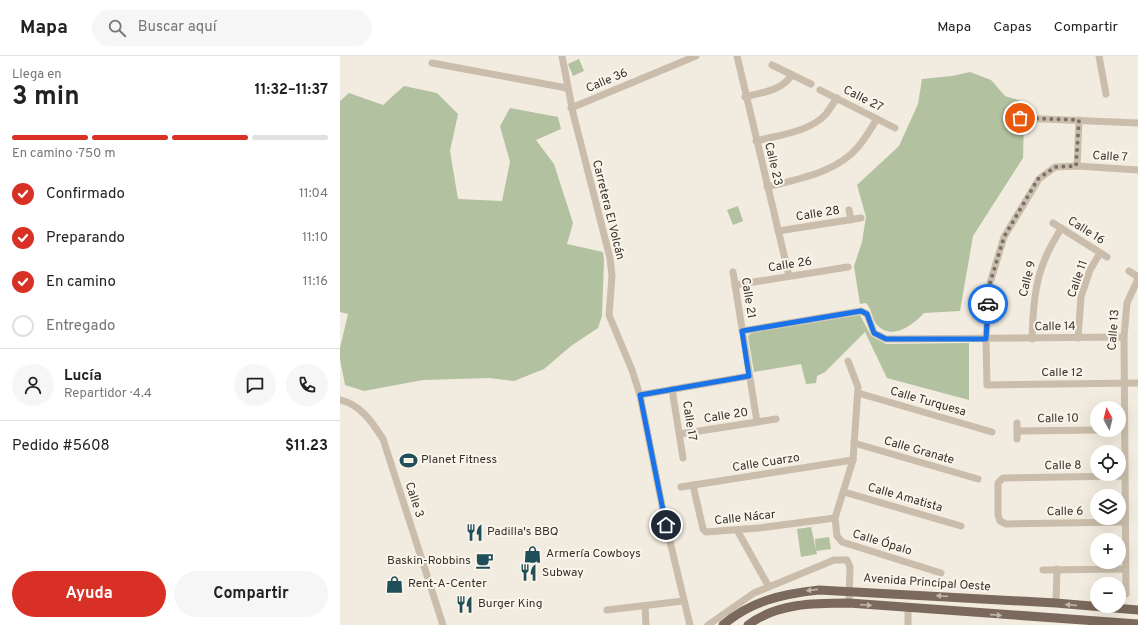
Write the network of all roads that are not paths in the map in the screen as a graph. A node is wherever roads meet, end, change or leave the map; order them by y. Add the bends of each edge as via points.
1 (562, 56) edge
2 (696, 56) edge
3 (737, 56) edge
4 (1099, 56) edge
5 (432, 62) dead end
6 (772, 64) dead end
7 (792, 75) junction
8 (811, 84) dead end
9 (567, 88) junction
10 (820, 90) dead end
11 (1106, 94) dead end
12 (745, 97) junction
13 (837, 98) junction
14 (572, 108) junction
15 (1020, 118) dead end
16 (1032, 118) junction
17 (877, 119) junction
18 (1079, 120) junction
19 (1138, 123) edge
20 (1032, 126) dead end
21 (895, 128) dead end
22 (756, 141) junction
23 (1076, 166) junction
24 (1138, 170) edge
25 (767, 186) junction
26 (849, 210) dead end
27 (860, 218) dead end
28 (851, 220) junction
29 (1053, 223) dead end
30 (1061, 228) junction
31 (778, 231) junction
32 (1100, 252) junction
33 (1107, 257) dead end
34 (848, 267) dead end
35 (733, 272) dead end
36 (1129, 272) dead end
37 (789, 276) junction
38 (1138, 278) edge
39 (735, 285) junction
40 (742, 331) junction
41 (1124, 337) junction
42 (1078, 338) junction
43 (986, 339) junction
44 (1032, 339) junction
45 (848, 361) dead end
46 (749, 376) junction
47 (1138, 383) edge
48 (1124, 384) junction
49 (987, 385) joint
50 (672, 389) junction
51 (858, 394) junction
52 (640, 395) junction
53 (340, 400) edge
54 (1123, 401) edge
55 (776, 419) dead end
56 (757, 422) junction
57 (1017, 423) dead end
58 (1090, 430) edge
59 (1017, 431) junction
60 (992, 432) dead end
61 (680, 434) junction
62 (1017, 439) dead end
63 (854, 443) junction
64 (683, 458) dead end
65 (853, 460) junction
66 (1090, 477) edge
67 (978, 479) dead end
68 (693, 485) junction
69 (681, 487) dead end
70 (844, 492) junction
71 (836, 518) junction
72 (1090, 523) edge
73 (1006, 524) joint
74 (961, 526) dead end
75 (737, 530) junction
76 (1091, 569) edge
77 (1043, 570) dead end
78 (1057, 570) junction
79 (941, 573) dead end
80 (769, 587) junction
81 (850, 590) junction
82 (683, 601) junction
83 (849, 603) junction
84 (1056, 603) junction
85 (645, 606) junction
86 (908, 608) junction
87 (607, 610) dead end
88 (1138, 610) edge
89 (1055, 622) edge
90 (1138, 624) edge
91 (443, 625) edge
92 (646, 625) edge
93 (688, 625) edge
94 (708, 625) edge
95 (723, 625) edge
96 (748, 625) edge
97 (908, 625) edge

1 - 9 street, Carretera El Volcán
2 - 14 street, Calle 36
3 - 12 street, Calle 23
4 - 11 street
5 - 9 street
6 - 7 street
7 - 8 street
7 - 12 street via 779,88
9 - 14 street, Carretera El Volcán
10 - 13 street, Calle 27
12 - 22 street, Calle 23
13 - 17 street, Calle 27
13 - 22 street via 825,114 801,130
14 - 52 street, Carretera El Volcán via 610,258 612,276 609,315
15 - 16 street
16 - 18 street
16 - 20 street
17 - 21 street, Calle 27
17 - 25 street via 857,148 838,163 813,175
18 - 19 street
18 - 23 street
22 - 25 street, Calle 23
23 - 24 street, Calle 7
23 - 43 street, Calle 7 via 1055,167 1038,179 1004,237 990,283
25 - 31 street, Calle 23
26 - 28 street
27 - 28 street, Calle 28
28 - 31 street, Calle 28
29 - 30 street, Calle 16
30 - 32 street, Calle 16
30 - 44 street, Calle 9 via 1039,277 1033,306
31 - 37 street, Calle 23
32 - 33 street, Calle 16
32 - 42 street, Calle 11 via 1090,270 1081,297
34 - 37 street, Calle 26
35 - 39 street, Calle 21
36 - 38 street
37 - 39 street, Calle 26
38 - 41 street, Calle 13 via 1127,303
39 - 40 street, Calle 21
40 - 43 street, Calle 14 via 861,311 867,314 874,333 886,339
40 - 46 street, Calle 21
41 - 42 street, Calle 14
41 - 48 street, Calle 13
42 - 44 street, Calle 14
43 - 44 street, Calle 14
43 - 49 street, Calle 7
45 - 51 street via 857,382
46 - 50 street
46 - 56 street, Calle 21
47 - 48 street, Calle 12
48 - 49 street, Calle 12
48 - 54 street, Calle 13
50 - 52 street
50 - 61 street, Calle 17
51 - 60 street, Calle Turquesa
51 - 63 street
52 - 82 street, Carretera El Volcán
53 - 91 street, Calle 3 via 349,402 369,417 383,439
55 - 56 street, Calle 20
56 - 61 street, Calle 20
57 - 59 street
58 - 59 street, Calle 10
59 - 62 street
61 - 64 street, Calle 17
63 - 65 street
63 - 67 street, Calle Granate
65 - 68 street, Calle Cuarzo
65 - 70 street
66 - 73 street, Calle 8 via 1003,478 998,483 998,515 1000,521
68 - 69 street, Calle Cuarzo
68 - 75 street, Calle Nácar via 704,531
70 - 71 street
70 - 74 street, Calle Amatista
71 - 75 street, Calle Nácar
71 - 79 street, Calle Ópalo via 837,536 842,542
72 - 73 street, Calle 6
75 - 80 street
76 - 78 street
77 - 78 street
78 - 84 street
80 - 81 street via 834,560 847,560 850,567
80 - 94 street via 754,593
81 - 83 street
84 -> 81 main road, Avenida Principal Oeste
81 -> 95 main road, Avenida Principal Oeste via 792,592 772,597 741,611
82 - 85 street
82 - 93 street, Carretera El Volcán
83 -> 86 main road
83 - 96 main road via 820,603 783,608
88 -> 84 main road, Avenida Principal Oeste
85 - 87 street
85 - 92 street
86 -> 89 main road
86 - 97 street
89 - 90 main road

